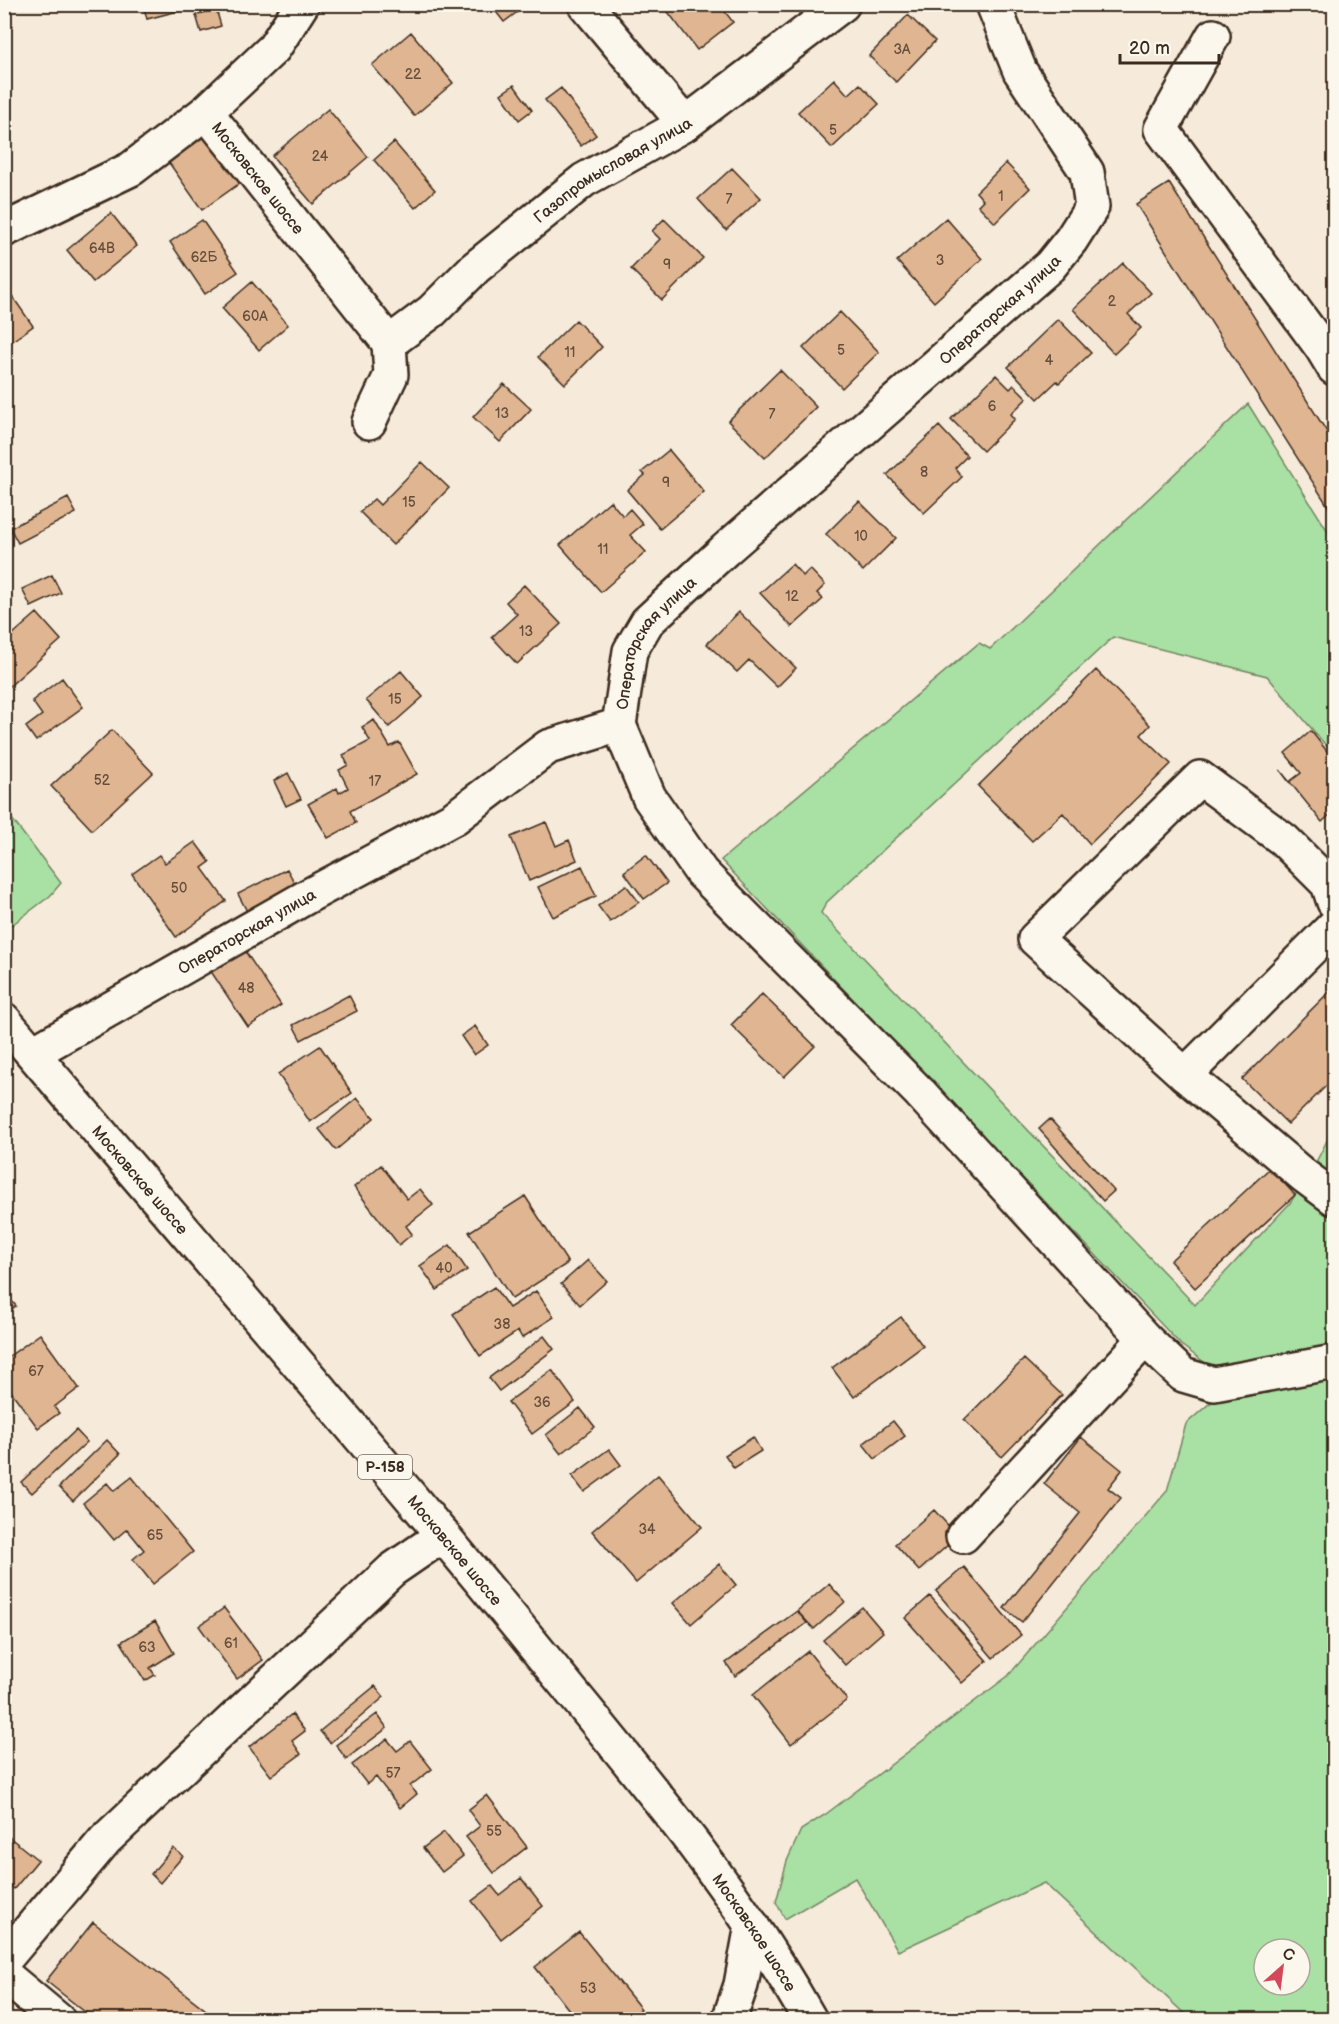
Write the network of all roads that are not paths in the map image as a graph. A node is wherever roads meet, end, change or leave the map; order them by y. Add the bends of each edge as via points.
1 (302, 4) edge
2 (585, 4) edge
3 (843, 4) edge
4 (993, 4) edge
5 (1213, 36) dead end
6 (206, 112) junction
7 (685, 124) junction
8 (4, 230) edge
9 (389, 343) junction
10 (1335, 368) edge
11 (369, 422) dead end
12 (620, 725) junction
13 (1335, 902) edge
14 (1335, 926) edge
15 (4, 1020) edge
16 (33, 1053) junction
17 (1185, 1075) junction
18 (1335, 1197) edge
19 (1145, 1339) junction
20 (1335, 1362) edge
21 (443, 1534) junction
22 (963, 1536) dead end
23 (752, 1925) junction
24 (4, 1960) edge
25 (4, 1975) edge
26 (800, 2012) edge
27 (58, 2019) edge
28 (729, 2019) edge

1 - 6 street via 274,48
2 - 7 street
3 - 7 street, Газопромысловая улица
4 - 12 street, Операторская улица via 1020,71 1087,172 1092,207 1050,266 647,622 630,651
5 - 10 street via 1161,129
6 - 8 street, Московское шоссе via 131,169
6 - 9 street, Московское шоссе
7 - 9 street, Газопромысловая улица via 584,180
9 - 11 street via 392,375
12 - 16 street, Операторская улица via 548,747 454,818 308,896
12 - 19 street via 649,797 701,872 920,1092
13 - 17 street via 1328,884 1284,840 1200,778 1035,939
14 - 17 street
15 - 16 street, Московское шоссе / Р-158
16 - 21 street, Московское шоссе / Р-158
17 - 18 street via 1303,1175
19 - 20 street via 1183,1375 1214,1384
19 - 22 street
21 - 23 street, Московское шоссе / Р-158 via 666,1810
21 - 24 street via 392,1570 105,1840
23 - 26 street, Московское шоссе / Р-158
23 - 28 street via 741,1985
25 - 27 street

